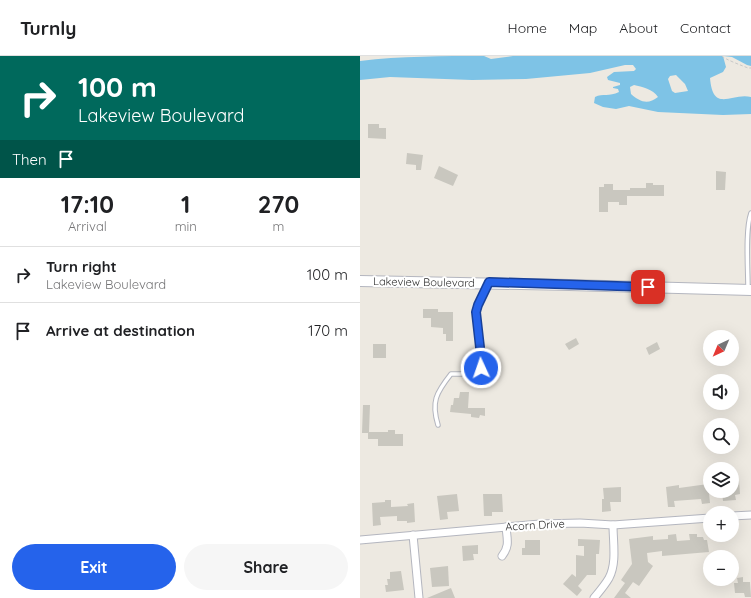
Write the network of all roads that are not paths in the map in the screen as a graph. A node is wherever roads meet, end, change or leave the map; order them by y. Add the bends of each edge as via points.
1 (751, 213) edge
2 (360, 280) edge
3 (489, 282) junction
4 (750, 290) edge
5 (438, 425) dead end
6 (751, 515) edge
7 (739, 516) edge
8 (703, 518) edge
9 (612, 525) junction
10 (506, 527) junction
11 (412, 536) junction
12 (360, 540) edge
13 (502, 556) dead end
14 (419, 598) edge
15 (594, 598) edge

1 - 4 lane via 748,232
2 - 3 street, Lakeview Boulevard
3 - 4 street, Lakeview Boulevard
3 - 5 lane via 476,312 481,368 471,373 451,374 442,385 434,400
6 - 7 street
8 - 9 street, Acorn Drive
9 - 10 street, Acorn Drive via 580,523
9 - 15 street via 614,561 608,578
10 - 11 street, Acorn Drive
10 - 13 street via 508,546
11 - 12 street, Acorn Drive
11 - 14 street

